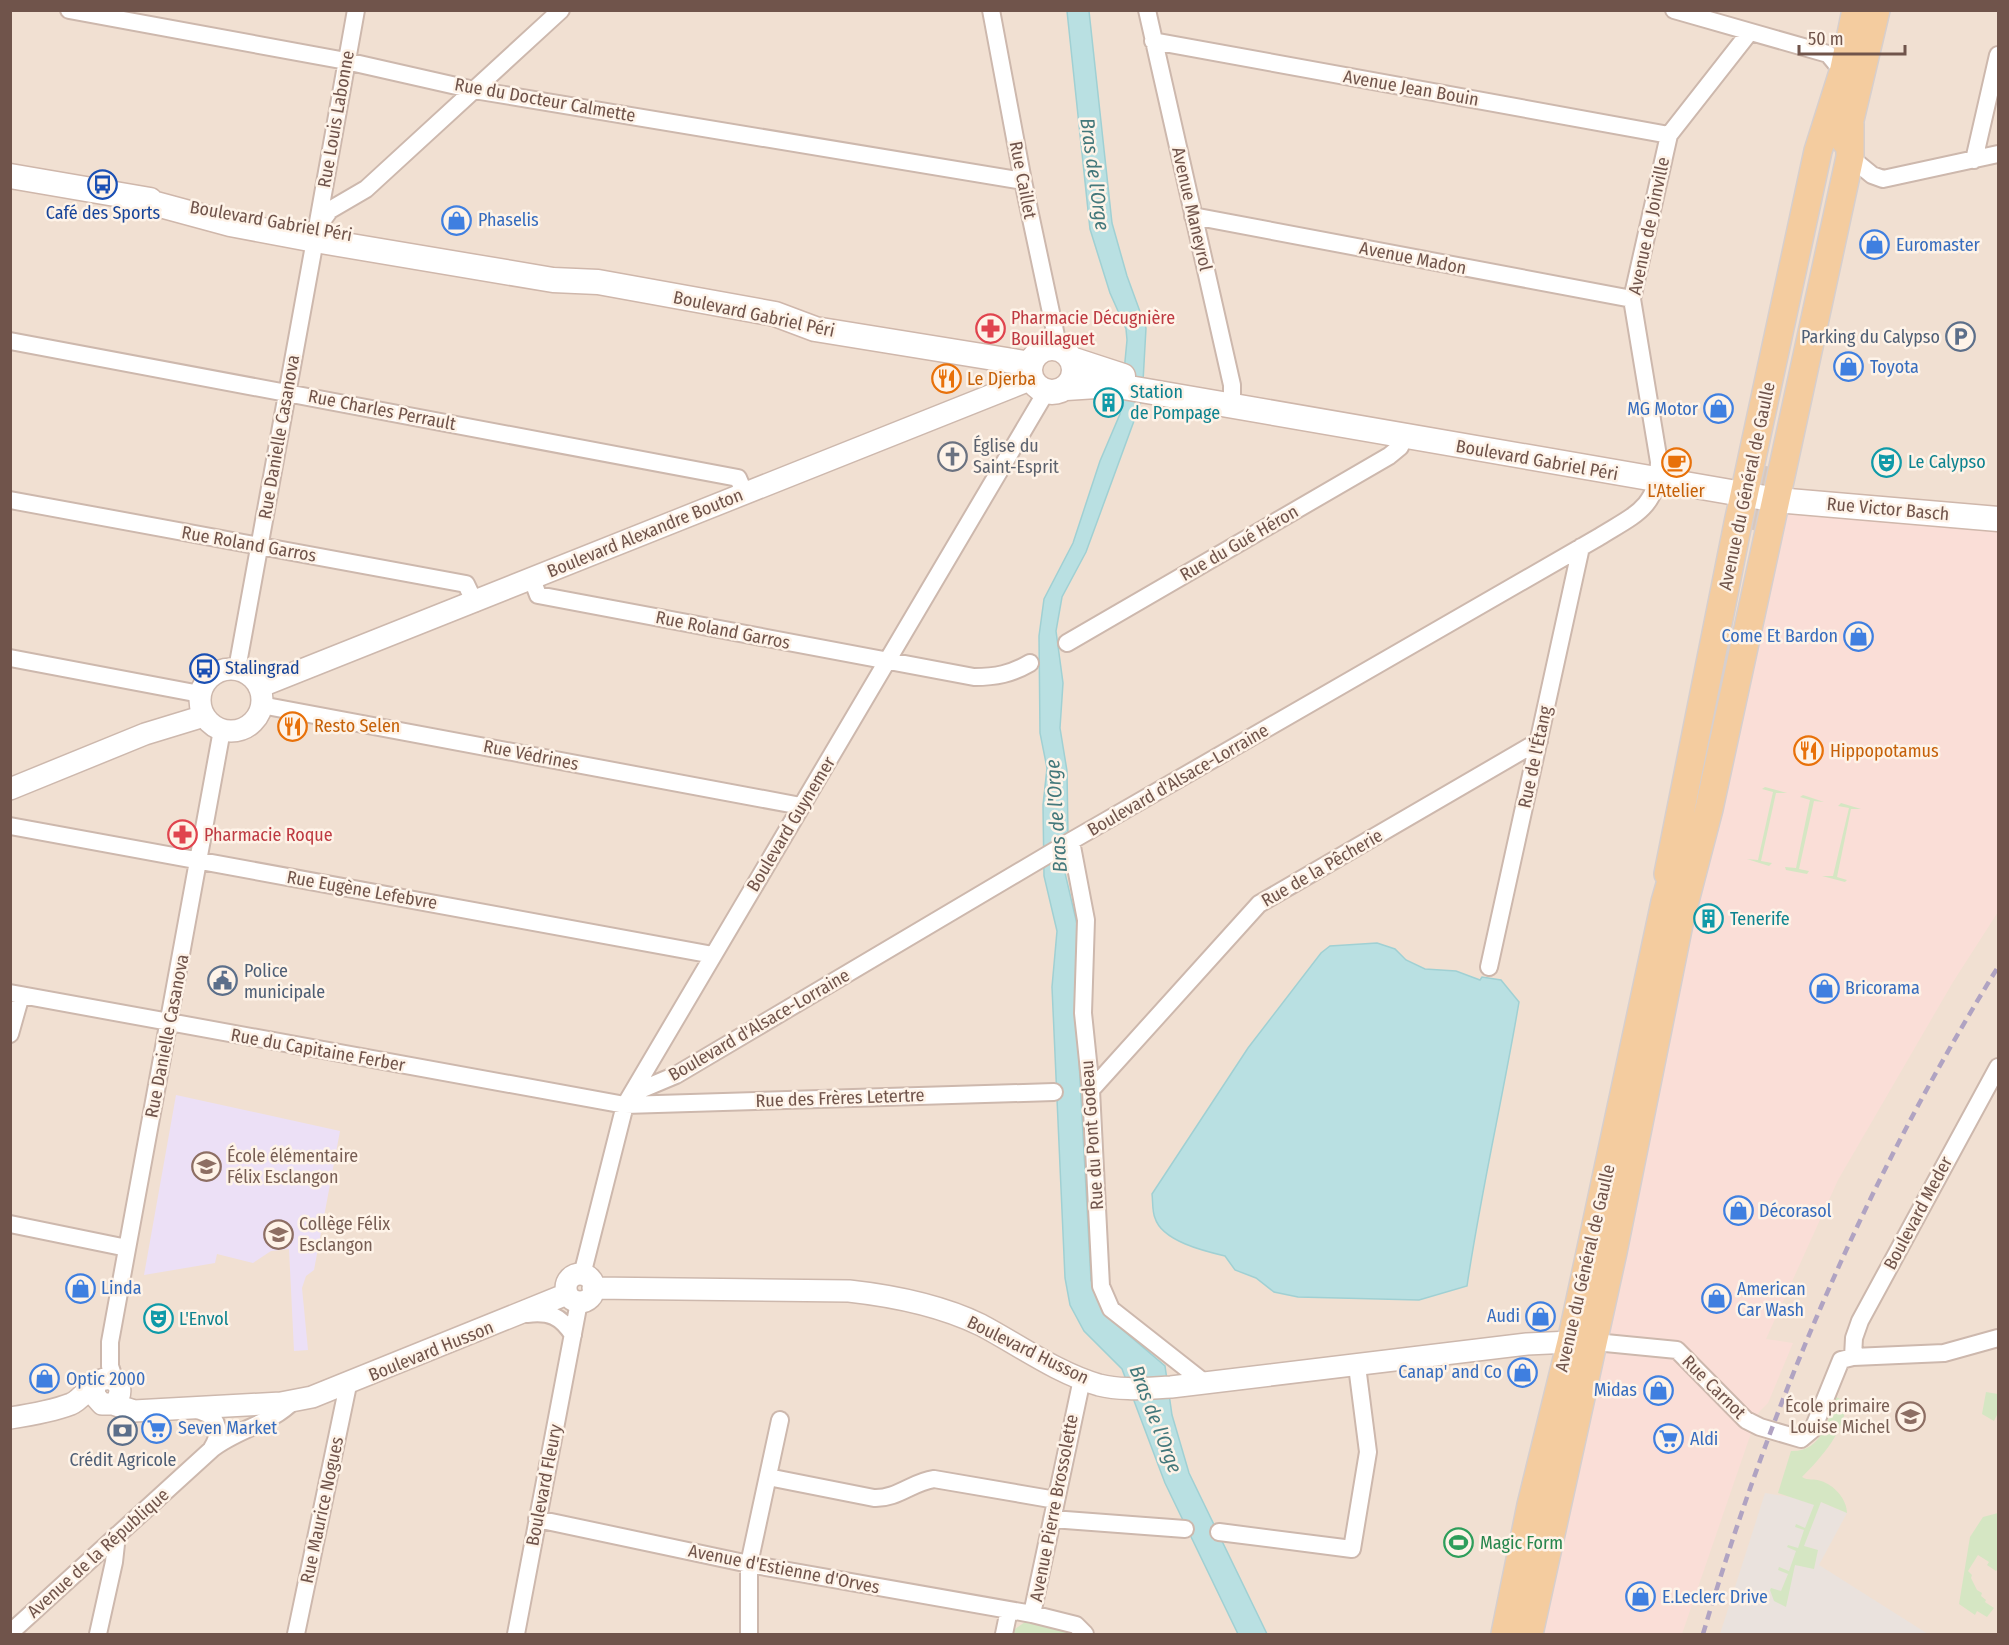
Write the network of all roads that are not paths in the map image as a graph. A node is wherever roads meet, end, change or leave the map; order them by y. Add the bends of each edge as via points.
1 (69, 10) edge
2 (356, 10) edge
3 (561, 10) edge
4 (991, 10) edge
5 (1147, 10) edge
6 (1674, 10) edge
7 (1856, 10) edge
8 (1876, 10) edge
9 (1749, 33) junction
10 (1153, 41) junction
11 (1998, 55) edge
12 (346, 61) junction
13 (1843, 72) junction
14 (474, 90) junction
15 (1850, 124) junction
16 (1669, 135) junction
17 (1998, 154) edge
18 (1850, 157) junction
19 (1974, 160) junction
20 (10, 176) edge
21 (1023, 181) junction
22 (1193, 216) junction
23 (1818, 225) junction
24 (316, 234) junction
25 (1632, 299) junction
26 (10, 341) edge
27 (1065, 354) junction
28 (1043, 381) junction
29 (1122, 381) junction
30 (287, 392) junction
31 (1232, 401) junction
32 (1405, 436) junction
33 (1767, 466) tunnel mouth
34 (1659, 481) junction
35 (744, 492) junction
36 (1744, 495) junction
37 (10, 500) edge
38 (1777, 500) junction
39 (1998, 519) edge
40 (1753, 530) tunnel mouth
41 (258, 546) junction
42 (1581, 547) junction
43 (532, 579) junction
44 (475, 603) junction
45 (1067, 644) dead end
46 (10, 658) edge
47 (888, 661) junction
48 (1030, 663) dead end
49 (237, 669) junction
50 (200, 694) junction
51 (260, 696) junction
52 (204, 716) junction
53 (222, 730) junction
54 (1539, 741) junction
55 (10, 789) edge
56 (801, 806) junction
57 (10, 826) edge
58 (1071, 841) junction
59 (199, 860) junction
60 (1672, 913) junction
61 (713, 955) junction
62 (1489, 967) dead end
63 (16, 994) edge
64 (170, 1023) junction
65 (10, 1034) edge
66 (1997, 1074) edge
67 (1090, 1090) junction
68 (1054, 1092) dead end
69 (625, 1105) junction
70 (10, 1224) edge
71 (127, 1248) junction
72 (580, 1290) junction
73 (514, 1316) junction
74 (573, 1335) junction
75 (1998, 1338) edge
76 (1581, 1341) junction
77 (1853, 1357) junction
78 (1357, 1366) junction
79 (1082, 1379) junction
80 (1205, 1383) junction
81 (348, 1384) junction
82 (106, 1390) junction
83 (293, 1401) junction
84 (189, 1408) junction
85 (18, 1417) edge
86 (780, 1420) dead end
87 (212, 1449) junction
88 (768, 1477) junction
89 (1056, 1500) junction
90 (537, 1519) junction
91 (1052, 1519) junction
92 (1185, 1529) dead end
93 (1219, 1532) dead end
94 (117, 1535) junction
95 (749, 1564) junction
96 (1009, 1610) junction
97 (1032, 1614) junction
98 (10, 1633) edge
99 (98, 1635) edge
100 (296, 1635) edge
101 (516, 1635) edge
102 (749, 1635) edge
103 (1004, 1635) edge
104 (1086, 1635) edge
105 (1505, 1635) edge
106 (1529, 1635) edge

1 - 12 street, Rue du Docteur Calmette
2 - 12 street, Rue Louis Labonne
3 - 14 street
4 - 21 street, Rue Caillet
5 - 10 street, Avenue Maneyrol
6 - 9 street
7 - 13 main road, Avenue du Général de Gaulle
8 - 15 main road, Avenue du Général de Gaulle
9 - 13 street via 1828,54
9 - 16 street, Avenue de Joinville
10 - 16 street, Avenue Jean Bouin
10 - 22 street, Avenue Maneyrol
11 - 19 street
12 - 14 street, Rue du Docteur Calmette
12 - 24 street, Rue Louis Labonne
13 - 23 main road, Avenue du Général de Gaulle
13 - 36 main road, Avenue du Général de Gaulle via 1818,151
14 - 21 street, Rue du Docteur Calmette
14 - 24 street via 366,189 330,210
15 - 18 main road, Avenue du Général de Gaulle
15 - 23 main road, Avenue du Général de Gaulle
16 - 25 street, Avenue de Joinville
17 - 19 street
18 - 19 street via 1883,179
18 - 38 main road, Avenue du Général de Gaulle
20 - 24 main road, Boulevard Gabriel Péri
21 - 27 street, Rue Caillet
22 - 25 street, Avenue Madon
22 - 31 street, Avenue Maneyrol
23 - 33 main road, Avenue du Général de Gaulle
24 - 28 main road, Boulevard Gabriel Péri via 380,242 442,260 553,280 598,282 775,315 815,328
24 - 30 street, Rue Danielle Casanova
25 - 34 street, Avenue de Joinville via 1649,393
26 - 30 street, Rue Charles Perrault
27 - 28 main road via 1074,372
27 - 28 main road via 1052,348 1039,352
27 - 29 main road, Boulevard Gabriel Péri
28 - 29 main road, Boulevard Gabriel Péri
28 - 35 street, Boulevard Alexandre Bouton
28 - 47 street, Boulevard Guynemer
29 - 31 main road, Boulevard Gabriel Péri
30 - 35 street, Rue Charles Perrault via 738,478
30 - 41 street, Rue Danielle Casanova
31 - 32 main road, Boulevard Gabriel Péri via 1268,401 1330,422
32 - 34 main road, Boulevard Gabriel Péri
32 - 45 street, Rue du Gué Héron via 1389,456
34 - 36 main road, Boulevard Gabriel Péri
34 - 42 street, Boulevard d'Alsace-Lorraine via 1640,512
35 - 43 street, Boulevard Alexandre Bouton
36 - 38 main road, Rue Victor Basch
36 - 60 main road, Avenue du Général de Gaulle via 1671,851
37 - 41 street, Rue Roland Garros
38 - 39 main road, Rue Victor Basch
38 - 60 main road, Avenue du Général de Gaulle via 1709,810
40 - 60 main road, Avenue du Général de Gaulle
41 - 44 street, Rue Roland Garros via 466,584
41 - 49 street, Rue Danielle Casanova
42 - 54 street, Rue de l'Étang
42 - 58 street, Boulevard d'Alsace-Lorraine
43 - 44 street, Boulevard Alexandre Bouton
43 - 47 street, Rue Roland Garros via 538,595
44 - 51 street, Boulevard Alexandre Bouton
46 - 50 street
47 - 48 street via 974,677 996,677
47 - 56 street, Boulevard Guynemer
49 - 50 street via 209,677
49 - 51 street via 250,675
50 - 52 street
51 - 53 street via 259,713 247,726
51 - 56 street, Rue Védrines
52 - 53 street
52 - 55 street via 145,734
53 - 59 street, Rue Danielle Casanova
54 - 62 street, Rue de l'Étang
54 - 67 street, Rue de la Pêcherie via 1259,904
56 - 61 street, Boulevard Guynemer
57 - 59 street, Rue Eugène Lefebvre
58 - 67 street, Rue du Pont Godeau via 1086,920 1083,1013
58 - 69 street, Boulevard d'Alsace-Lorraine via 676,1076 638,1091
59 - 61 street, Rue Eugène Lefebvre
59 - 64 street, Rue Danielle Casanova
60 - 76 main road, Avenue du Général de Gaulle via 1614,1252
61 - 69 street, Boulevard Guynemer
63 - 64 street, Rue du Capitaine Ferber
63 - 65 street
64 - 69 street, Rue du Capitaine Ferber
64 - 71 street, Rue Danielle Casanova
66 - 77 street, Boulevard Meder via 1860,1321
67 - 80 street, Rue du Pont Godeau via 1101,1286 1111,1309
68 - 69 street, Rue des Frères Letertre
69 - 72 street, Boulevard Guynemer
70 - 71 street
71 - 82 street, Rue Danielle Casanova via 110,1342
72 - 73 street, Boulevard Husson
72 - 74 street, Boulevard Fleury
72 - 79 street, Boulevard Husson via 882,1294 945,1310 978,1324
73 - 74 street via 547,1312 562,1320
73 - 81 street, Boulevard Husson
74 - 90 street, Boulevard Fleury
75 - 77 street via 1944,1353
76 - 77 street, Rue Carnot via 1677,1350 1746,1420 1801,1439 1813,1429 1838,1364
76 - 78 street, Boulevard Husson via 1527,1344
76 - 105 main road, Avenue du Général de Gaulle via 1531,1505
76 - 106 main road, Avenue du Général de Gaulle
78 - 80 street, Boulevard Husson
78 - 93 street via 1368,1452 1352,1549
79 - 80 street, Boulevard Husson via 1121,1389
79 - 89 street, Avenue Pierre Brossolette
81 - 83 street, Boulevard Husson
81 - 100 street, Rue Maurice Nogues
82 - 84 street, Boulevard Husson via 134,1411
82 - 85 street
83 - 84 street, Boulevard Husson
83 - 87 street, Avenue de la République via 283,1412 230,1435
84 - 87 street via 201,1410 214,1420 219,1436
86 - 88 street
87 - 94 street, Avenue de la République
88 - 89 street via 886,1499 923,1480 934,1479
88 - 95 street
89 - 91 street, Avenue Pierre Brossolette
90 - 95 street, Avenue d'Estienne d'Orves
90 - 101 street, Boulevard Fleury
91 - 92 street
91 - 97 street, Avenue Pierre Brossolette
94 - 98 street, Avenue de la République
94 - 99 street
95 - 96 street, Avenue d'Estienne d'Orves
95 - 102 street
96 - 97 street, Avenue d'Estienne d'Orves
96 - 103 street
97 - 104 street, Avenue Pierre Brossolette via 1076,1625

